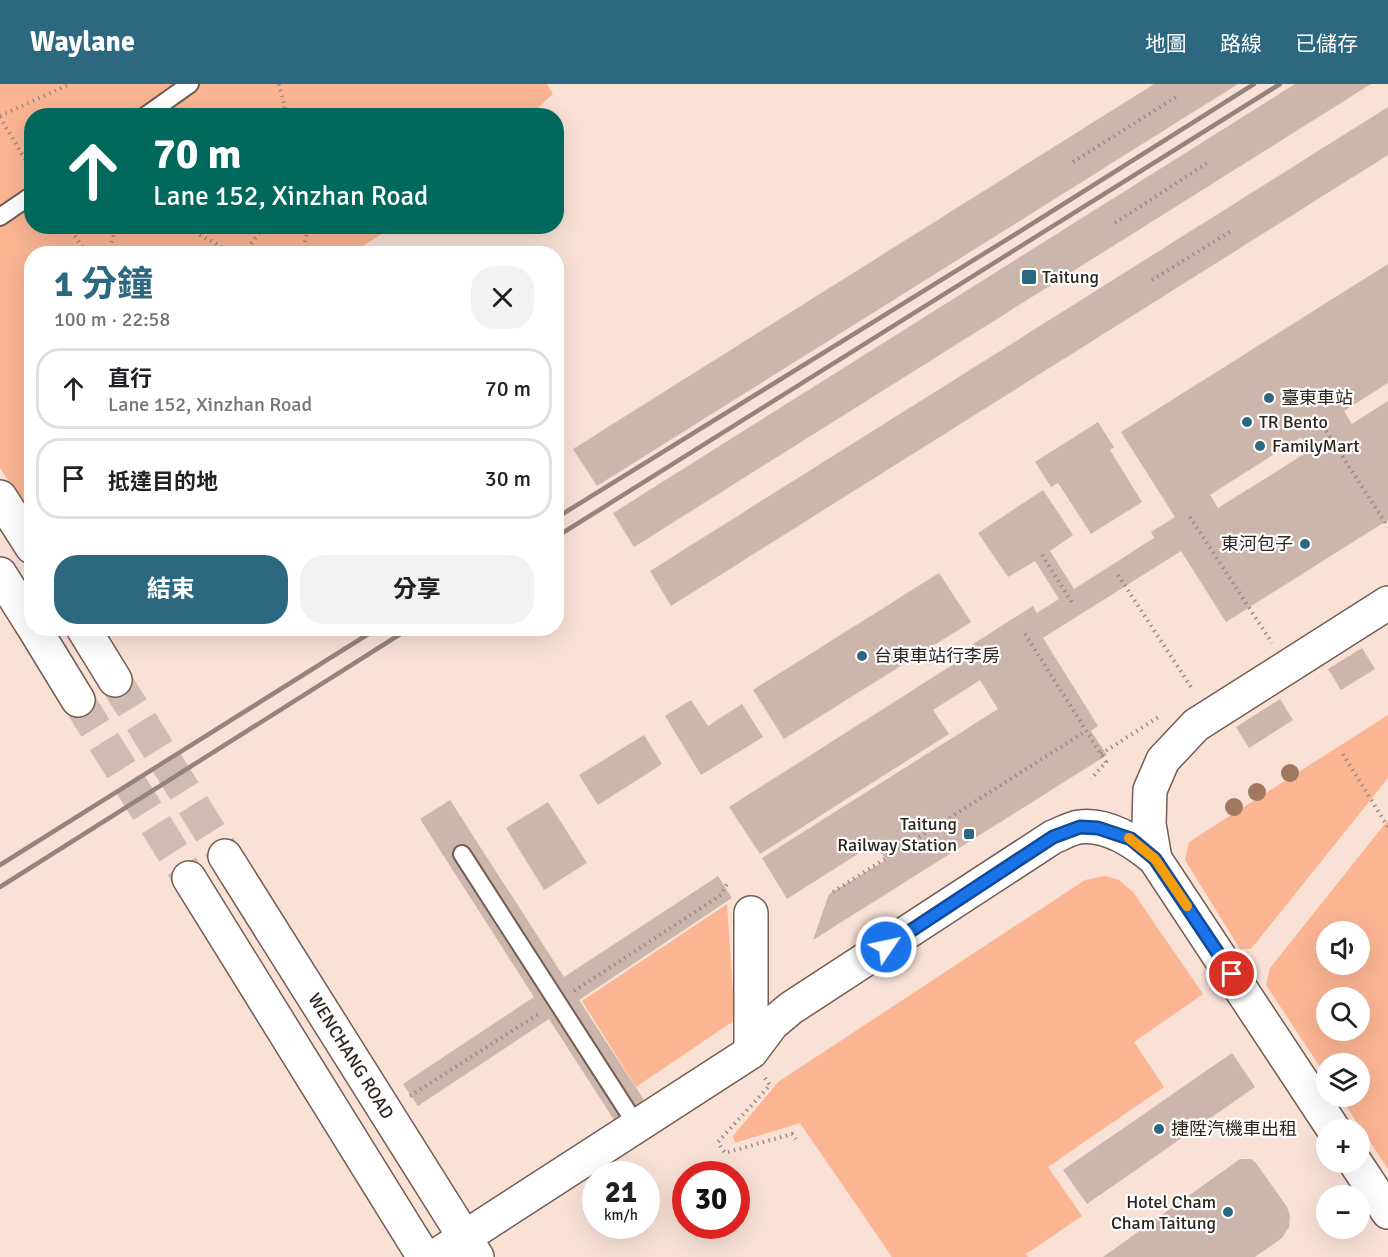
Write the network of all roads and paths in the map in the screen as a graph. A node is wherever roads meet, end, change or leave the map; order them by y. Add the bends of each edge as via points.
1 (70, 84) edge
2 (190, 84) edge
3 (279, 84) edge
4 (1176, 97) dead end
5 (284, 107) edge
6 (156, 108) edge
7 (0, 117) edge
8 (24, 160) edge
9 (1073, 162) dead end
10 (1207, 163) dead end
11 (24, 200) edge
12 (0, 217) edge
13 (1114, 223) dead end
14 (1233, 230) dead end
15 (198, 234) edge
16 (219, 246) edge
17 (1152, 280) dead end
18 (1326, 431) dead end
19 (0, 497) edge
20 (1190, 517) dead end
21 (1388, 527) edge
22 (24, 534) edge
23 (1042, 555) dead end
24 (0, 574) edge
25 (1118, 575) dead end
26 (1388, 603) edge
27 (1073, 604) dead end
28 (24, 613) edge
29 (1025, 634) dead end
30 (39, 636) edge
31 (88, 636) edge
32 (1272, 644) dead end
33 (115, 680) tunnel mouth
34 (1195, 694) dead end
35 (78, 700) tunnel mouth
36 (1086, 731) junction
37 (1343, 754) dead end
38 (1091, 779) dead end
39 (1388, 827) edge
40 (462, 854) dead end
41 (225, 856) tunnel mouth
42 (1155, 859) junction
43 (189, 878) tunnel mouth
44 (833, 892) dead end
45 (751, 913) dead end
46 (758, 1065) junction
47 (1327, 1119) edge
48 (637, 1126) junction
49 (796, 1139) dead end
50 (1362, 1173) edge
51 (1388, 1212) edge
52 (471, 1247) edge
53 (424, 1257) edge
54 (434, 1257) edge

1 - 7 path
2 - 6 lane
3 - 5 path
4 - 9 path
7 - 8 path
10 - 13 path
11 - 12 lane
14 - 17 path
15 - 16 path
18 - 21 path
19 - 22 street
20 - 32 path
23 - 27 path
24 - 28 street
25 - 34 path
26 - 42 street via 1197,725 1163,760 1150,790 1149,824
29 - 36 path
30 - 35 street
31 - 33 street
36 - 38 path via 1106,762
36 - 44 path
37 - 39 path
40 - 48 lane
41 - 52 street, WENCHANG ROAD
42 - 46 street via 1131,839 1098,828 1080,827 1053,837 791,1008 772,1024
42 - 47 street
43 - 53 street
45 - 46 street
46 - 48 street
46 - 49 path via 770,1085 718,1142 725,1153 792,1134
48 - 52 street
50 - 51 street
52 - 54 street

